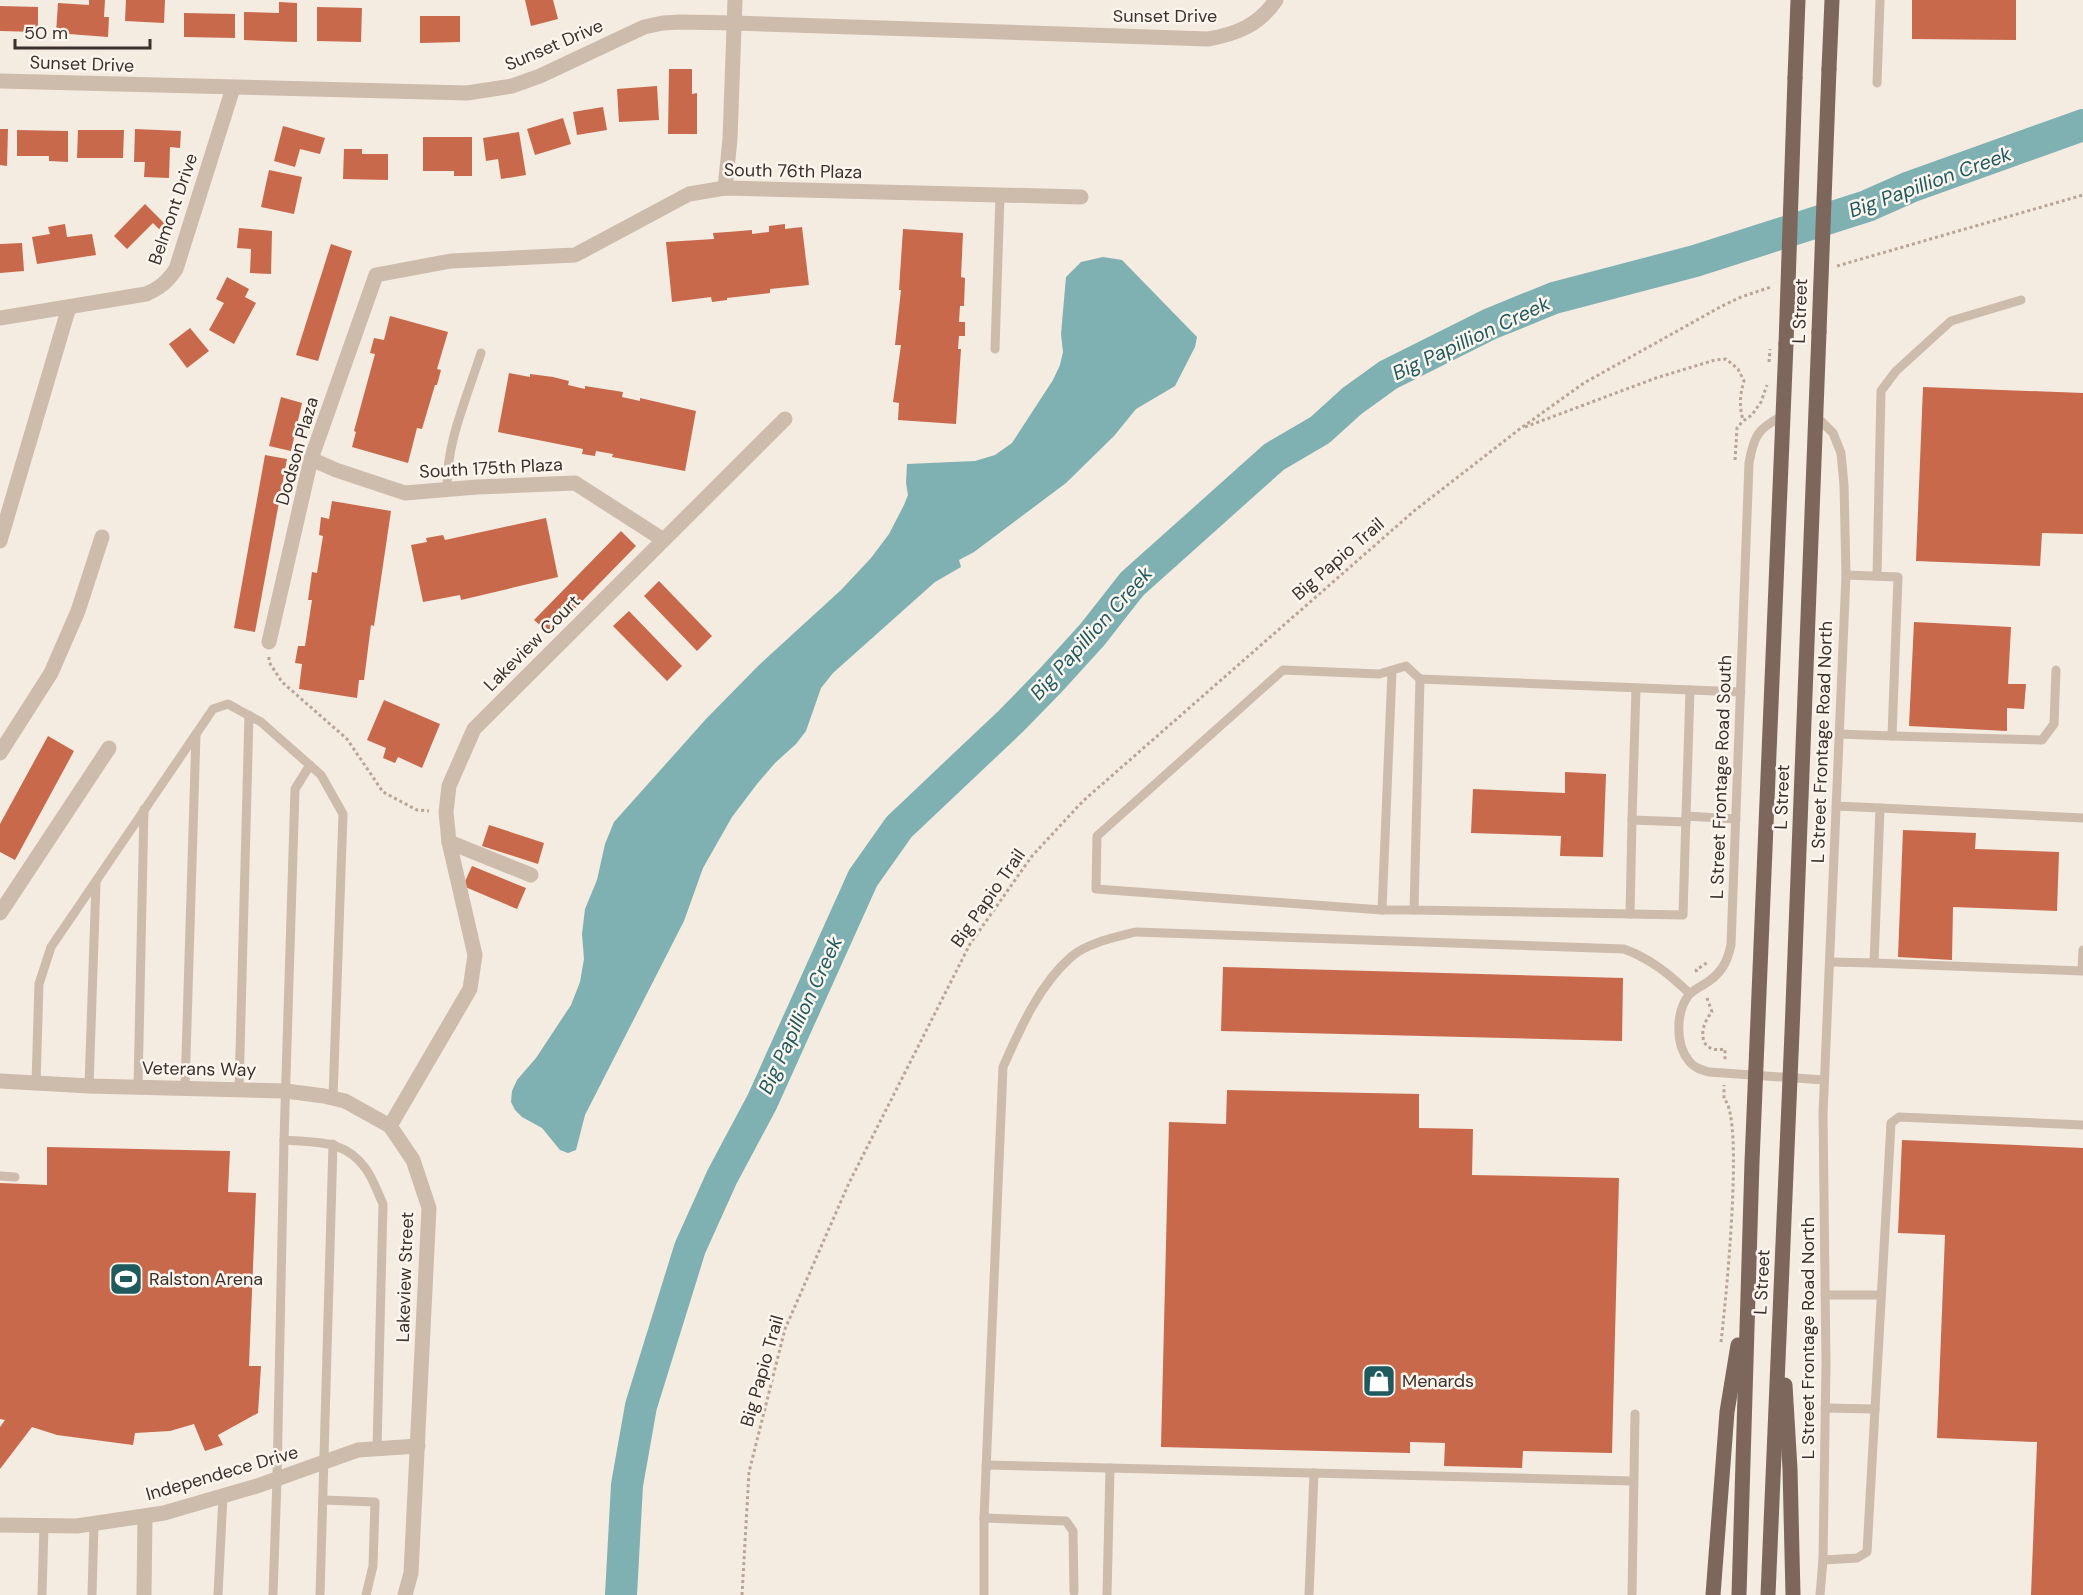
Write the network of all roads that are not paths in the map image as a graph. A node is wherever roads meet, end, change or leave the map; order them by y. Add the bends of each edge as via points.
1 (735, 0) edge
2 (1276, 0) edge
3 (1798, 0) edge
4 (1832, 0) edge
5 (1880, 0) edge
6 (735, 23) junction
7 (0, 81) edge
8 (1877, 83) dead end
9 (233, 88) junction
10 (724, 188) junction
11 (1000, 195) junction
12 (1081, 197) dead end
13 (376, 275) joint
14 (2020, 300) dead end
15 (69, 307) junction
16 (0, 318) edge
17 (995, 349) dead end
18 (481, 353) dead end
19 (1816, 415) junction
20 (1782, 416) junction
21 (785, 419) dead end
22 (311, 459) junction
23 (447, 489) junction
24 (102, 537) dead end
25 (662, 539) junction
26 (0, 541) edge
27 (1846, 575) junction
28 (1876, 576) junction
29 (269, 642) road end
30 (2056, 670) dead end
31 (1392, 671) junction
32 (1420, 679) junction
33 (1636, 687) junction
34 (1690, 690) junction
35 (1741, 692) junction
36 (249, 715) junction
37 (196, 733) junction
38 (1839, 735) junction
39 (1892, 736) junction
40 (109, 748) dead end
41 (0, 753) edge
42 (310, 765) junction
43 (1836, 806) junction
44 (144, 808) junction
45 (1880, 808) junction
46 (2083, 818) edge
47 (1686, 819) junction
48 (1736, 819) junction
49 (1632, 820) junction
50 (448, 842) junction
51 (531, 874) dead end
52 (96, 880) junction
53 (1382, 910) junction
54 (1414, 910) junction
55 (0, 913) edge
56 (1630, 914) junction
57 (2083, 950) edge
58 (1830, 962) junction
59 (1874, 963) junction
60 (1689, 993) junction
61 (1755, 1076) junction
62 (1790, 1078) junction
63 (1824, 1080) junction
64 (0, 1081) edge
65 (36, 1083) junction
66 (89, 1086) junction
67 (138, 1087) junction
68 (185, 1088) junction
69 (239, 1090) junction
70 (286, 1090) junction
71 (333, 1098) junction
72 (2083, 1125) edge
73 (390, 1126) junction
74 (284, 1140) junction
75 (333, 1144) junction
76 (0, 1176) edge
77 (15, 1177) dead end
78 (1748, 1289) junction
79 (1825, 1295) junction
80 (1881, 1295) junction
81 (1780, 1304) junction
82 (1825, 1408) junction
83 (1875, 1409) junction
84 (1635, 1414) dead end
85 (418, 1446) junction
86 (377, 1449) junction
87 (323, 1462) junction
88 (987, 1465) junction
89 (1110, 1468) junction
90 (1314, 1473) junction
91 (277, 1479) junction
92 (1633, 1481) junction
93 (223, 1496) junction
94 (323, 1500) junction
95 (145, 1516) junction
96 (984, 1518) junction
97 (94, 1524) junction
98 (0, 1525) edge
99 (44, 1526) junction
100 (1823, 1560) junction
101 (1074, 1592) dead end
102 (42, 1595) edge
103 (92, 1595) edge
104 (144, 1595) edge
105 (218, 1595) edge
106 (273, 1595) edge
107 (320, 1595) edge
108 (366, 1595) edge
109 (405, 1595) edge
110 (984, 1595) edge
111 (1107, 1595) edge
112 (1309, 1595) edge
113 (1632, 1595) edge
114 (1713, 1595) edge
115 (1739, 1595) edge
116 (1768, 1595) edge
117 (1793, 1595) edge
118 (1820, 1595) edge

1 - 6 street
2 - 6 street, Sunset Drive via 1248,28 1208,39
3 - 20 main road, L Street, bridge
4 - 19 main road, L Street, bridge
5 - 8 lane
6 - 9 street, Sunset Drive via 681,22 644,27 540,76 486,91
6 - 10 street
7 - 9 street, Sunset Drive
9 - 15 street, Belmont Drive via 176,269 168,280 146,294
10 - 11 street, South 76th Plaza
10 - 13 street, South 76th Plaza via 688,194 575,255 451,261
11 - 12 street, South 76th Plaza
11 - 17 lane
13 - 22 street, Dodson Plaza
14 - 28 lane via 1951,321 1896,371 1881,391
15 - 16 street, Belmont Drive
15 - 26 street
18 - 23 lane via 450,450
19 - 27 lane, L Street Frontage Road North via 1833,433 1841,453
19 - 62 main road, L Street
20 - 35 lane, L Street Frontage Road South via 1757,434 1749,463
20 - 61 main road, L Street
21 - 25 street, Lakeview Court
22 - 23 street, South 175th Plaza via 405,493
22 - 29 street, Dodson Plaza
23 - 25 street, South 175th Plaza via 574,483
24 - 41 street via 51,673
25 - 50 street, Lakeview Court via 474,729 449,786
27 - 28 lane
27 - 38 lane, L Street Frontage Road North
28 - 39 lane via 1898,577
30 - 39 lane via 2054,723 2042,740
31 - 32 lane via 1406,666
31 - 53 lane
31 - 53 lane via 1379,675 1283,670 1097,836 1096,889
32 - 33 lane
32 - 54 lane
33 - 34 lane
33 - 49 lane
34 - 35 lane
34 - 47 lane
35 - 48 lane, L Street Frontage Road South
36 - 37 lane via 228,704 213,709
36 - 42 lane
36 - 69 lane
37 - 44 lane
37 - 68 lane
38 - 39 lane
38 - 43 lane, L Street Frontage Road North
40 - 55 street
42 - 70 lane via 295,789
42 - 71 lane via 321,775 343,814
43 - 45 lane
43 - 58 lane, L Street Frontage Road North
44 - 52 lane
44 - 67 lane
45 - 46 lane
45 - 59 lane
47 - 48 lane
47 - 49 lane
47 - 56 lane via 1683,915
48 - 60 lane, L Street Frontage Road South via 1728,961 1719,974
49 - 56 lane
50 - 51 street
50 - 73 street, Lakeview Court via 475,955 470,989
52 - 65 lane via 51,947 39,984
52 - 66 lane
53 - 54 lane
54 - 56 lane
57 - 59 lane via 2082,971
58 - 59 lane
58 - 63 lane, L Street Frontage Road North
60 - 61 lane via 1679,1022 1679,1037 1688,1061 1709,1072
60 - 88 lane via 1644,956 1624,950 1136,932 1105,940 1072,956 1049,980 1020,1028 1003,1067
61 - 62 lane
61 - 78 main road, L Street
62 - 63 lane
62 - 81 main road, L Street
63 - 79 lane, L Street Frontage Road North
64 - 65 street, Veterans Way
65 - 66 street, Veterans Way
66 - 67 street, Veterans Way
67 - 68 street, Veterans Way
68 - 69 street, Veterans Way
69 - 70 street, Veterans Way
70 - 71 street, Veterans Way
70 - 74 lane
71 - 73 street, Veterans Way
72 - 80 lane via 1899,1117 1891,1123
73 - 85 street, Lakeview Street via 413,1160 429,1208
74 - 75 lane
74 - 91 lane
75 - 86 lane via 345,1148 366,1169 383,1204
75 - 87 lane
76 - 77 lane
78 - 114 main road via 1727,1412
78 - 115 main road, L Street
79 - 80 lane
79 - 82 lane, L Street Frontage Road North
80 - 83 lane
81 - 116 main road, L Street
81 - 117 main road
82 - 83 lane
82 - 100 lane, L Street Frontage Road North
83 - 100 lane via 1867,1552 1857,1558
84 - 92 lane
85 - 86 street, Independece Drive
85 - 109 street, Lakeview Street via 411,1573
86 - 87 street, Independece Drive via 358,1450
87 - 91 street, Independece Drive
87 - 94 lane
88 - 89 lane
88 - 96 lane
89 - 90 lane
89 - 111 lane
90 - 92 lane
90 - 112 lane
91 - 93 street, Independece Drive
91 - 106 lane
92 - 113 lane
93 - 95 street, Independece Drive
93 - 105 lane
94 - 107 lane
94 - 108 lane via 375,1502 373,1566
95 - 97 street, Independece Drive
95 - 104 street
96 - 101 lane via 1066,1521 1073,1531
96 - 110 lane
97 - 99 street, Independece Drive
97 - 103 lane
98 - 99 street, Independece Drive
99 - 102 lane
100 - 118 lane, L Street Frontage Road North

